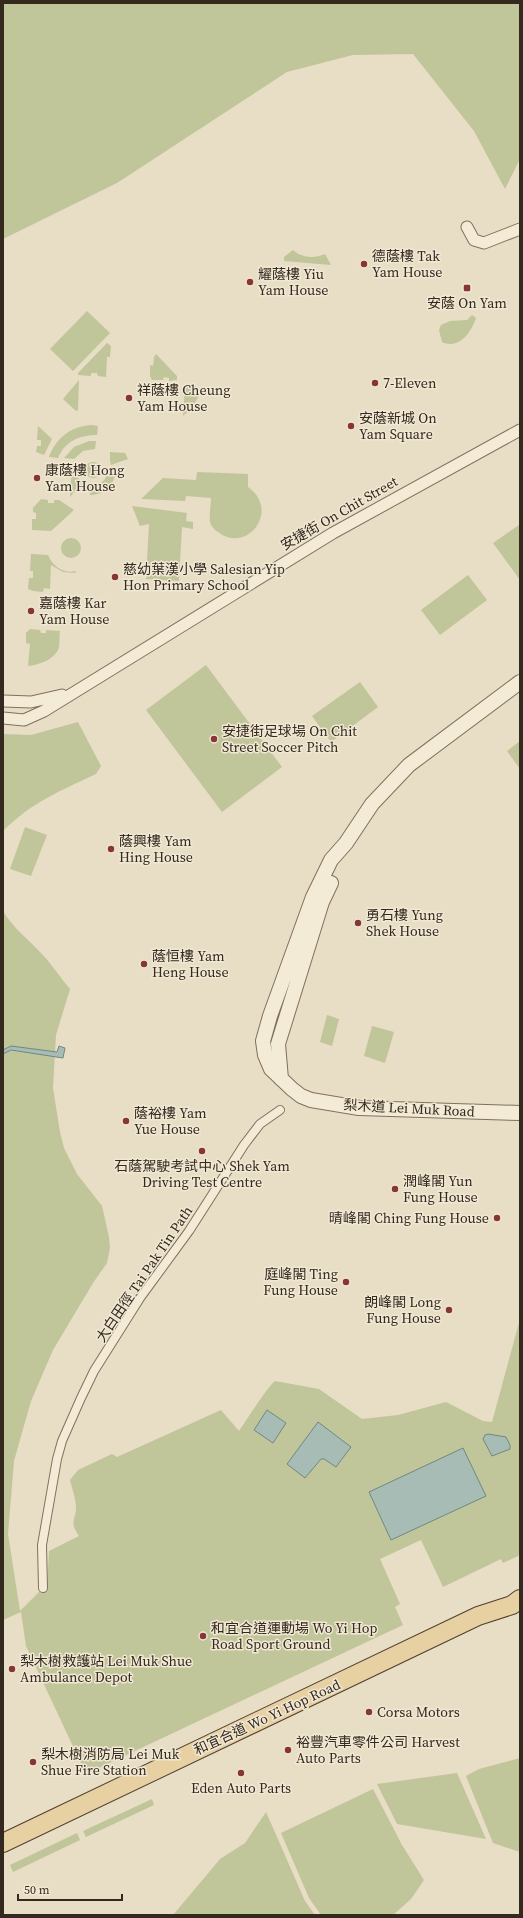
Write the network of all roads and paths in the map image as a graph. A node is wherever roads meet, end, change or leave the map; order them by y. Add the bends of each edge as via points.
1 (467, 227) dead end
2 (520, 229) edge
3 (520, 430) edge
4 (520, 682) edge
5 (74, 692) junction
6 (3, 701) edge
7 (3, 718) edge
8 (280, 1110) dead end
9 (520, 1113) edge
10 (43, 1588) dead end
11 (517, 1603) edge
12 (3, 1843) edge

1 - 2 street via 474,240 484,244
3 - 5 street, 安捷街 On Chit Street via 333,533
4 - 9 street, 梨木道 Lei Muk Road via 408,765 372,804 331,860 313,897 263,1041 271,1069 301,1096 311,1100 359,1108
5 - 6 street, 安捷街 On Chit Street via 31,702
5 - 7 street, 安捷街 On Chit Street via 28,718
8 - 10 street, 大白田徑 Tai Pak Tin Path via 260,1124 244,1145 189,1231 140,1298 94,1371 62,1441 57,1459 42,1545
11 - 12 main road, 和宜合道 Wo Yi Hop Road via 478,1616

